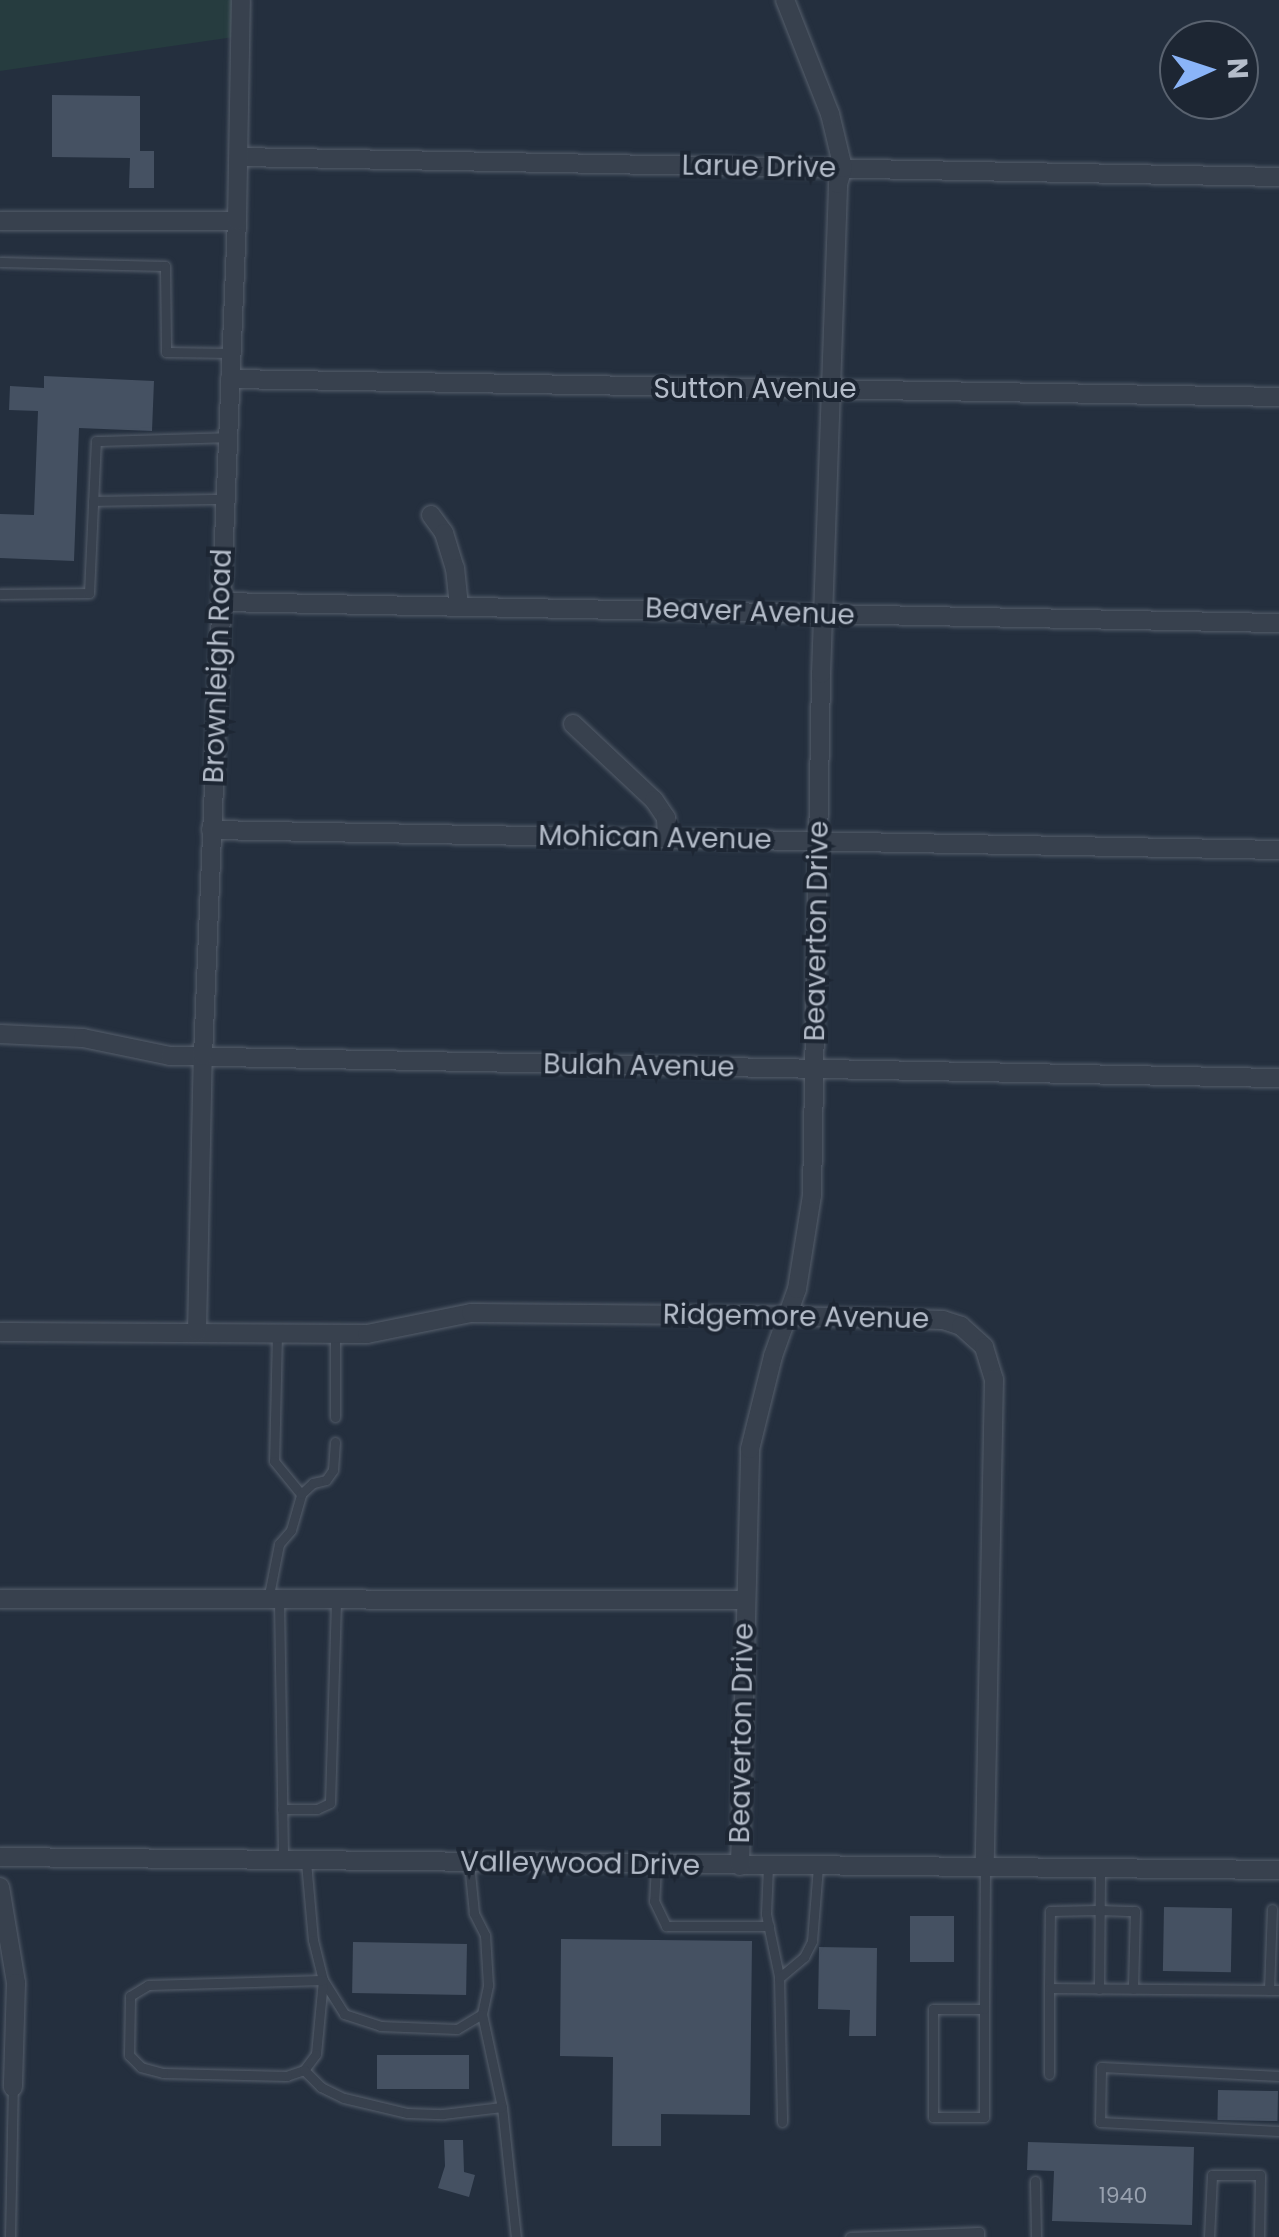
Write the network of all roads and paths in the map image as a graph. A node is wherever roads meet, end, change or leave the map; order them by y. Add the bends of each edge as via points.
1 (242, 0) edge
2 (785, 0) edge
3 (240, 157) junction
4 (842, 168) junction
5 (1279, 177) edge
6 (0, 221) edge
7 (238, 221) junction
8 (0, 262) edge
9 (232, 354) junction
10 (230, 379) junction
11 (832, 389) junction
12 (1279, 397) edge
13 (228, 436) junction
14 (225, 499) junction
15 (93, 501) junction
16 (432, 515) dead end
17 (0, 594) edge
18 (221, 602) junction
19 (459, 604) junction
20 (825, 615) junction
21 (1279, 623) edge
22 (573, 724) dead end
23 (211, 830) junction
24 (667, 838) junction
25 (820, 841) junction
26 (1279, 850) edge
27 (0, 1034) edge
28 (202, 1056) junction
29 (815, 1070) junction
30 (1279, 1078) edge
31 (788, 1316) junction
32 (0, 1332) edge
33 (197, 1332) junction
34 (277, 1333) junction
35 (335, 1334) junction
36 (334, 1417) dead end
37 (335, 1442) dead end
38 (301, 1494) junction
39 (0, 1599) edge
40 (273, 1600) junction
41 (336, 1600) junction
42 (745, 1600) junction
43 (282, 1809) junction
44 (0, 1858) edge
45 (283, 1862) junction
46 (306, 1862) junction
47 (468, 1864) junction
48 (656, 1866) junction
49 (740, 1866) junction
50 (768, 1866) junction
51 (818, 1867) junction
52 (984, 1868) junction
53 (1279, 1870) edge
54 (1100, 1871) junction
55 (0, 1887) edge
56 (1272, 1909) dead end
57 (1099, 1910) junction
58 (769, 1926) junction
59 (779, 1978) junction
60 (322, 1980) junction
61 (1048, 1988) junction
62 (1098, 1988) junction
63 (1133, 1989) junction
64 (1274, 1990) edge
65 (984, 2009) junction
66 (482, 2014) junction
67 (304, 2070) junction
68 (1049, 2074) dead end
69 (1279, 2076) edge
70 (13, 2087) joint
71 (502, 2107) junction
72 (782, 2122) dead end
73 (1279, 2131) edge
74 (1035, 2181) dead end
75 (512, 2236) edge
76 (850, 2236) edge
77 (864, 2236) edge
78 (10, 2237) edge
79 (979, 2237) edge
80 (1036, 2237) edge
81 (1209, 2237) edge
82 (1259, 2237) edge

1 - 3 street, Brownleigh Road
2 - 4 street, Beaverton Drive via 830,114
3 - 4 street, Larue Drive
3 - 7 street, Brownleigh Road
4 - 5 street, Larue Drive
4 - 11 street, Beaverton Drive
6 - 7 street
7 - 9 street, Brownleigh Road
8 - 9 lane via 165,266 166,352
9 - 10 street, Brownleigh Road
10 - 11 street, Sutton Avenue
10 - 13 street, Brownleigh Road
11 - 12 street, Sutton Avenue
11 - 20 street, Beaverton Drive
13 - 14 street, Brownleigh Road
13 - 15 lane via 96,442
14 - 15 lane
14 - 18 street, Brownleigh Road
15 - 17 lane via 89,593
16 - 19 street via 455,568
18 - 19 street, Beaver Avenue
18 - 23 street, Brownleigh Road
19 - 20 street, Beaver Avenue
20 - 21 street, Beaver Avenue
20 - 25 street, Beaverton Drive
22 - 24 street via 654,800 666,818
23 - 24 street, Mohican Avenue
23 - 28 street, Brownleigh Road
24 - 25 street, Mohican Avenue
25 - 26 street, Mohican Avenue
25 - 29 street, Beaverton Drive
27 - 28 street, Bulah Avenue via 83,1038
28 - 29 street, Bulah Avenue
28 - 33 street, Brownleigh Road
29 - 30 street, Bulah Avenue
29 - 31 street, Beaverton Drive via 806,1245
31 - 35 street, Ridgemore Avenue via 471,1313 391,1331
31 - 42 street, Beaverton Drive via 750,1449
31 - 52 street, Ridgemore Avenue via 943,1320 975,1335 991,1362
32 - 33 street, Ridgemore Avenue
33 - 34 street, Ridgemore Avenue
34 - 35 street, Ridgemore Avenue
34 - 38 lane via 274,1461
35 - 36 lane
37 - 38 lane via 334,1470
38 - 40 lane via 291,1530 279,1544
39 - 40 street
40 - 41 street
40 - 43 lane
41 - 42 street
41 - 43 lane via 330,1802
42 - 49 street, Beaverton Drive
43 - 45 lane
44 - 45 street, Valleywood Drive
45 - 46 street, Valleywood Drive
46 - 47 street, Valleywood Drive
46 - 60 lane
47 - 48 street, Valleywood Drive
47 - 66 lane via 484,1935 488,1986
48 - 49 street, Valleywood Drive
48 - 58 lane via 654,1901 666,1926
49 - 50 street, Valleywood Drive
50 - 51 street, Valleywood Drive
50 - 58 lane
51 - 52 street, Valleywood Drive
51 - 59 lane via 812,1941
52 - 54 street, Valleywood Drive
52 - 65 lane
53 - 54 street, Valleywood Drive
54 - 57 lane
55 - 70 street via 16,1984
56 - 64 lane
57 - 61 lane via 1050,1911
57 - 62 lane
57 - 63 lane via 1135,1911
58 - 59 lane
59 - 72 lane
60 - 66 lane via 344,2014 380,2026 456,2028
60 - 67 lane via 316,2054
60 - 67 lane via 148,1985 130,1996 128,2054 141,2068 287,2076
61 - 62 lane
61 - 68 lane
62 - 63 lane
63 - 64 lane
65 - 65 lane via 984,2117 934,2117 934,2009
66 - 71 lane
67 - 71 lane via 344,2098 407,2113
69 - 73 lane via 1102,2067 1100,2122
70 - 78 lane
71 - 75 lane
74 - 80 lane
76 - 77 lane
77 - 79 lane
81 - 82 lane via 1212,2175 1260,2175

